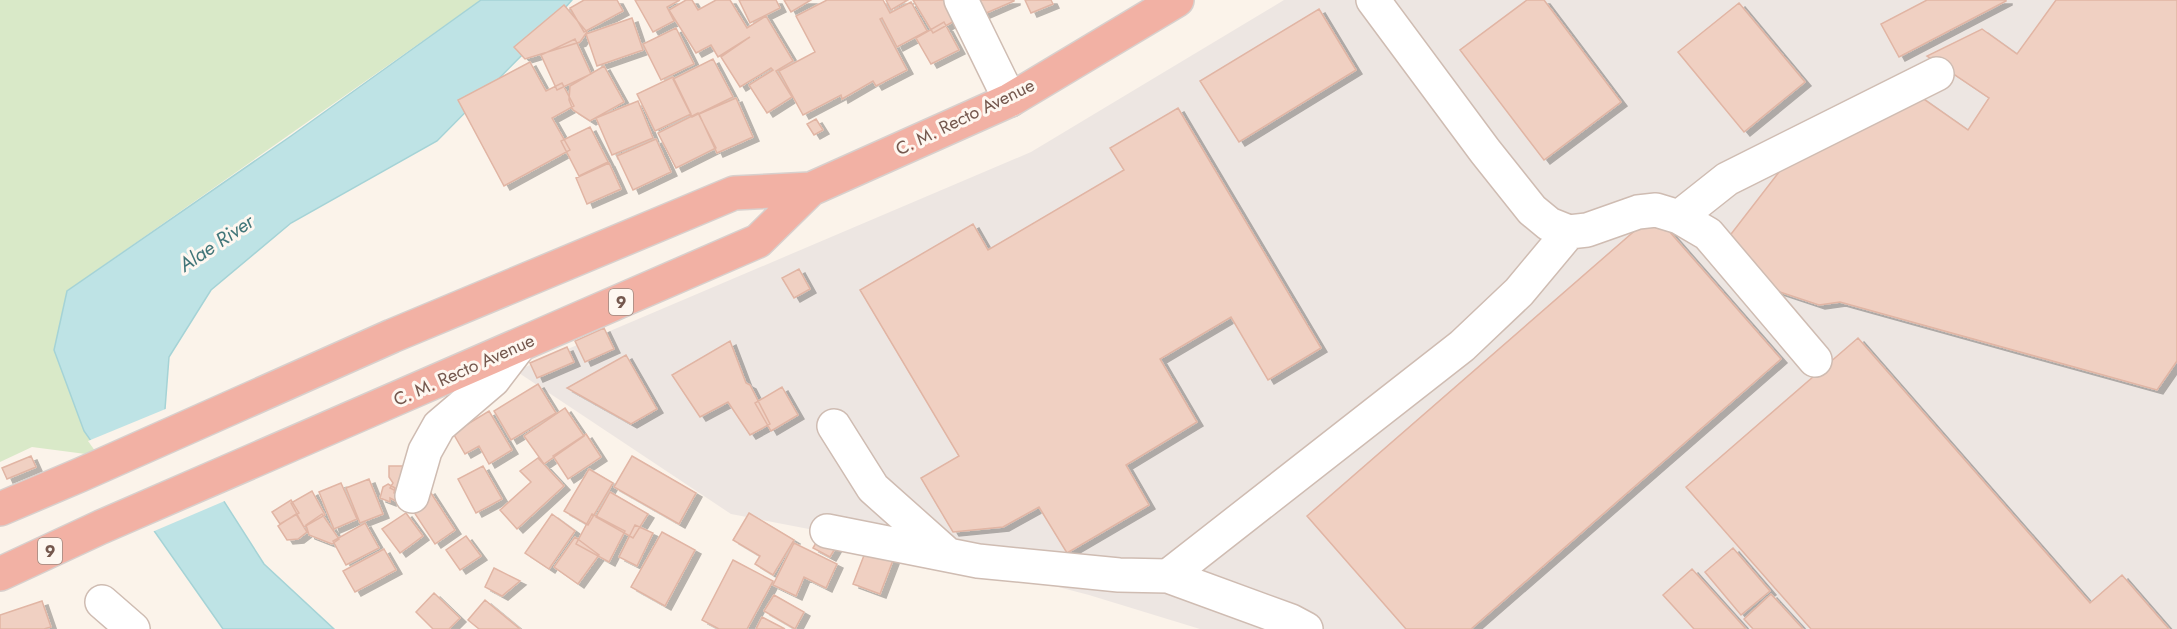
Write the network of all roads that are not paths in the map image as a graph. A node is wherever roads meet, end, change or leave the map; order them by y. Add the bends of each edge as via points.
1 (962, 0) edge
2 (1177, 0) edge
3 (1372, 0) edge
4 (1937, 74) dead end
5 (1010, 100) junction
6 (811, 189) junction
7 (1679, 217) junction
8 (1569, 232) junction
9 (519, 346) junction
10 (1815, 360) dead end
11 (834, 426) dead end
12 (412, 496) dead end
13 (0, 509) edge
14 (828, 531) dead end
15 (947, 554) junction
16 (0, 574) edge
17 (1168, 576) junction
18 (102, 602) dead end
19 (133, 629) edge
20 (1306, 629) edge

1 - 5 street
2 - 5 highway, C. M. Recto Avenue / 9
3 - 8 street via 1532,210 1548,224
4 - 7 street via 1728,179
5 - 6 highway, C. M. Recto Avenue / 9
6 - 9 highway, C. M. Recto Avenue / 9 via 758,241
6 - 13 highway, C. M. Recto Avenue / 9 via 734,193 392,336
7 - 8 street via 1656,210 1638,212 1587,230
7 - 10 street via 1708,234
8 - 17 street via 1519,292 1462,346
9 - 12 street via 493,380 439,426 424,451
9 - 16 highway, C. M. Recto Avenue / 9
11 - 15 street via 873,488
14 - 15 street
15 - 17 street via 978,561
17 - 20 street
18 - 19 street

